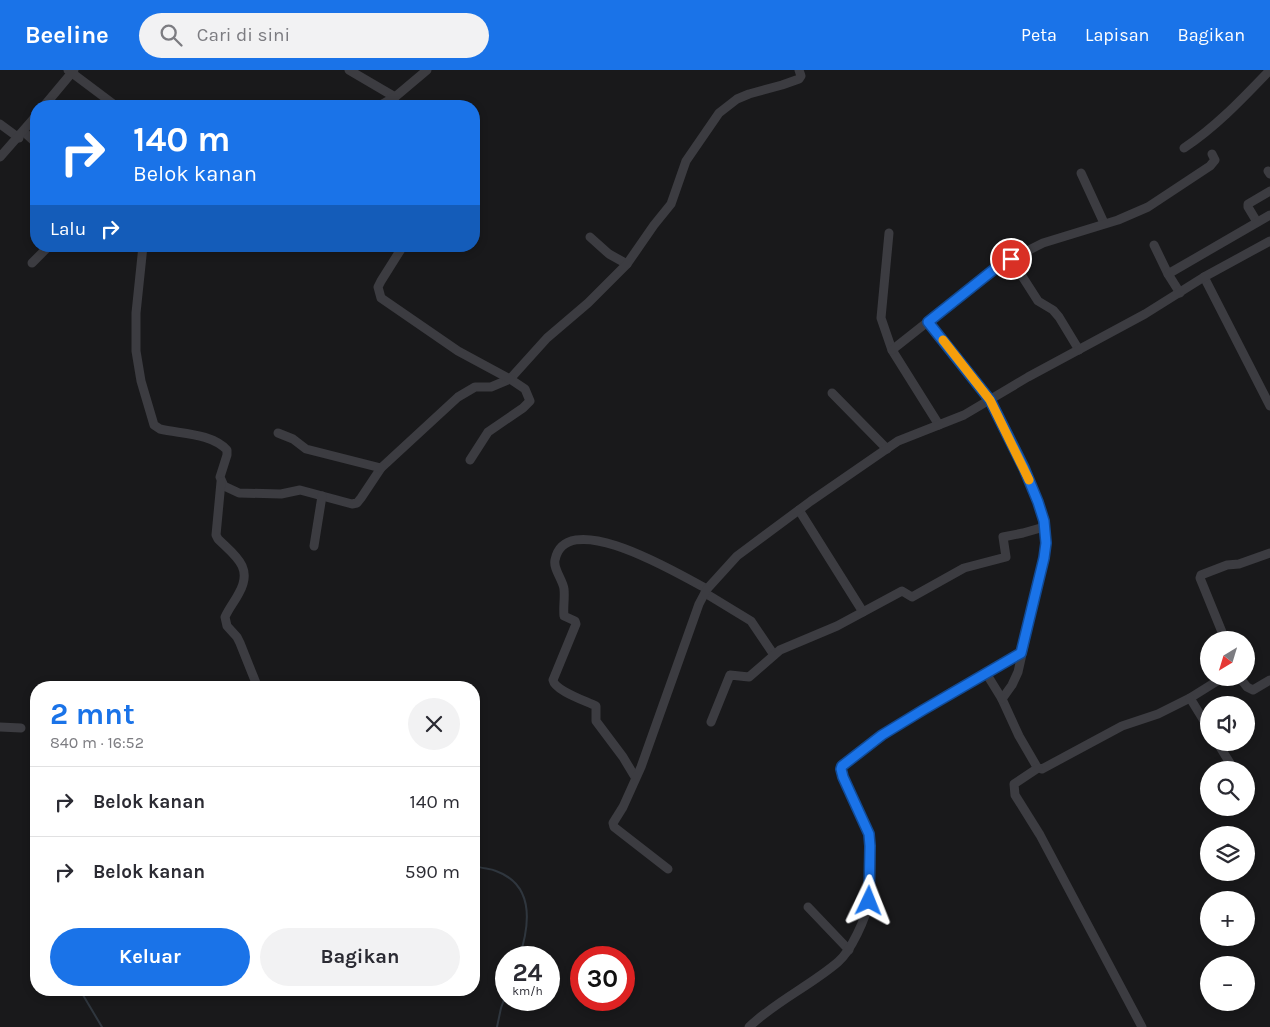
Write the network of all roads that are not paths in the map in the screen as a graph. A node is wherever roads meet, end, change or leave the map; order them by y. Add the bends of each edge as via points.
1 (349, 70) edge
2 (427, 70) edge
3 (799, 70) edge
4 (1270, 70) edge
5 (71, 71) edge
6 (395, 97) junction
7 (49, 100) edge
8 (108, 100) edge
9 (390, 100) edge
10 (0, 124) edge
11 (30, 124) edge
12 (21, 135) junction
13 (30, 140) edge
14 (1184, 148) dead end
15 (1212, 154) dead end
16 (0, 157) edge
17 (1082, 173) dead end
18 (1270, 191) edge
19 (1270, 214) edge
20 (1258, 222) junction
21 (1104, 223) junction
22 (889, 233) dead end
23 (590, 237) dead end
24 (1270, 241) edge
25 (1154, 245) dead end
26 (43, 252) edge
27 (141, 252) edge
28 (399, 252) edge
29 (1011, 259) junction
30 (32, 263) dead end
31 (627, 264) junction
32 (1168, 274) junction
33 (1204, 277) junction
34 (1180, 293) junction
35 (928, 322) junction
36 (892, 350) junction
37 (1079, 350) junction
38 (510, 379) junction
39 (832, 393) dead end
40 (990, 400) junction
41 (1270, 406) edge
42 (939, 425) junction
43 (278, 433) dead end
44 (887, 449) junction
45 (470, 460) dead end
46 (381, 468) junction
47 (221, 482) junction
48 (322, 496) junction
49 (799, 510) junction
50 (1044, 527) junction
51 (314, 546) dead end
52 (1270, 554) edge
53 (706, 591) junction
54 (862, 612) junction
55 (1222, 631) edge
56 (1021, 653) junction
57 (774, 654) junction
58 (986, 673) junction
59 (1270, 680) edge
60 (255, 681) edge
61 (1209, 686) edge
62 (1246, 686) edge
63 (1190, 698) junction
64 (1002, 699) junction
65 (1200, 714) edge
66 (711, 722) dead end
67 (0, 727) edge
68 (21, 728) dead end
69 (1038, 768) junction
70 (635, 777) junction
71 (668, 869) dead end
72 (808, 908) dead end
73 (849, 950) junction
74 (749, 1027) edge
75 (1142, 1027) edge

1 - 6 street
2 - 6 street
3 - 31 street via 801,76 798,79 737,99 713,119 686,160 671,204
4 - 14 street via 1227,114
5 - 7 street
5 - 8 street
6 - 9 street
10 - 12 street
11 - 12 street
12 - 13 street
12 - 16 street
15 - 21 street via 1214,160 1210,166 1148,207
17 - 21 street
18 - 20 street via 1248,204
19 - 20 street
20 - 32 street
21 - 29 street via 1044,243
22 - 36 street via 881,318
23 - 31 street via 609,254
24 - 33 street
25 - 32 street
26 - 30 street
27 - 47 street via 136,351 152,422 160,430 214,440 223,446 227,455
28 - 38 street via 378,287 382,298 458,351
29 - 35 street
29 - 37 street via 1038,301 1059,317
31 - 38 street via 547,338
32 - 34 street
33 - 34 street
33 - 41 street
34 - 37 street
35 - 36 street
35 - 40 street
36 - 42 street
37 - 40 street
38 - 45 street via 525,389 530,401 488,432
38 - 46 street via 491,387 475,387 464,393
39 - 44 street
40 - 42 street
40 - 50 street via 1024,468
42 - 44 street via 903,438
43 - 46 street via 306,449
44 - 49 street
46 - 48 street via 357,503
47 - 48 street via 229,490 239,493 281,494 300,490
47 - 60 street via 216,534 244,569 240,592 225,622 237,637
48 - 51 street
49 - 53 street via 737,556
49 - 54 street
50 - 54 street via 1004,537 1006,557 964,568 912,597 902,591
50 - 56 street via 1044,558
52 - 55 street via 1201,575
53 - 57 street via 751,621
53 - 70 street
53 - 70 street via 634,552 604,541 569,541 555,558 564,588 564,616 576,624 553,683 596,706 596,721
54 - 57 street
56 - 58 street
56 - 64 street via 1016,678
57 - 66 street via 749,677 730,675
58 - 64 street
58 - 73 street via 882,735 844,762 841,768 864,820 870,846 869,901
59 - 62 street via 1252,690
61 - 63 street
63 - 65 street
63 - 69 street via 1158,714 1122,726 1042,769
64 - 69 street
67 - 68 street
69 - 75 street via 1014,784 1014,795 1040,835
70 - 71 street via 613,825
72 - 73 street
73 - 74 street via 839,961

